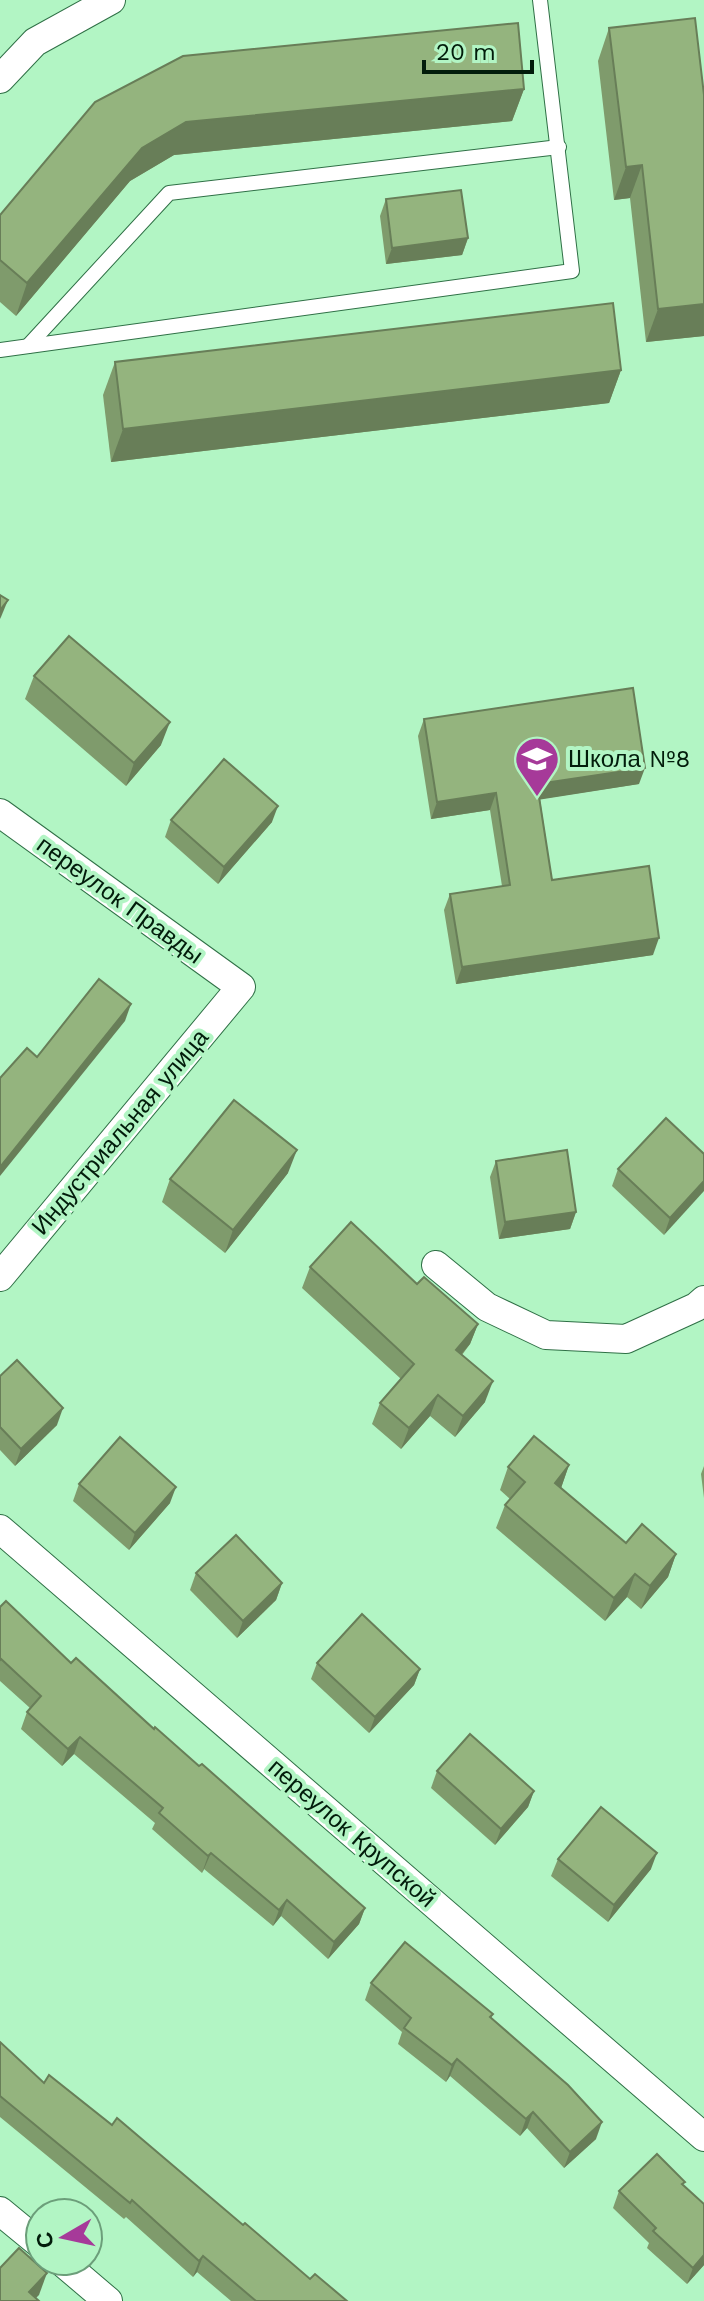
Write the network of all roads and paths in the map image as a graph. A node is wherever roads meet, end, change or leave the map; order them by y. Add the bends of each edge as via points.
1 (111, 0) edge
2 (540, 0) edge
3 (0, 79) edge
4 (559, 147) junction
5 (28, 346) junction
6 (0, 350) edge
7 (0, 813) edge
8 (241, 987) joint
9 (436, 1265) dead end
10 (0, 1277) edge
11 (704, 1300) edge
12 (0, 1529) edge
13 (704, 2137) edge
14 (0, 2211) edge
15 (24, 2231) edge
16 (80, 2277) edge
17 (108, 2301) edge

1 - 3 street via 35,42
2 - 4 lane
4 - 5 lane via 169,193
4 - 5 lane via 572,271
5 - 6 lane
7 - 8 street, переулок Правды
8 - 10 street, Индустриальная улица
9 - 11 street via 487,1307 546,1335 626,1339
12 - 13 street, переулок Крупской
14 - 15 street
16 - 17 street

